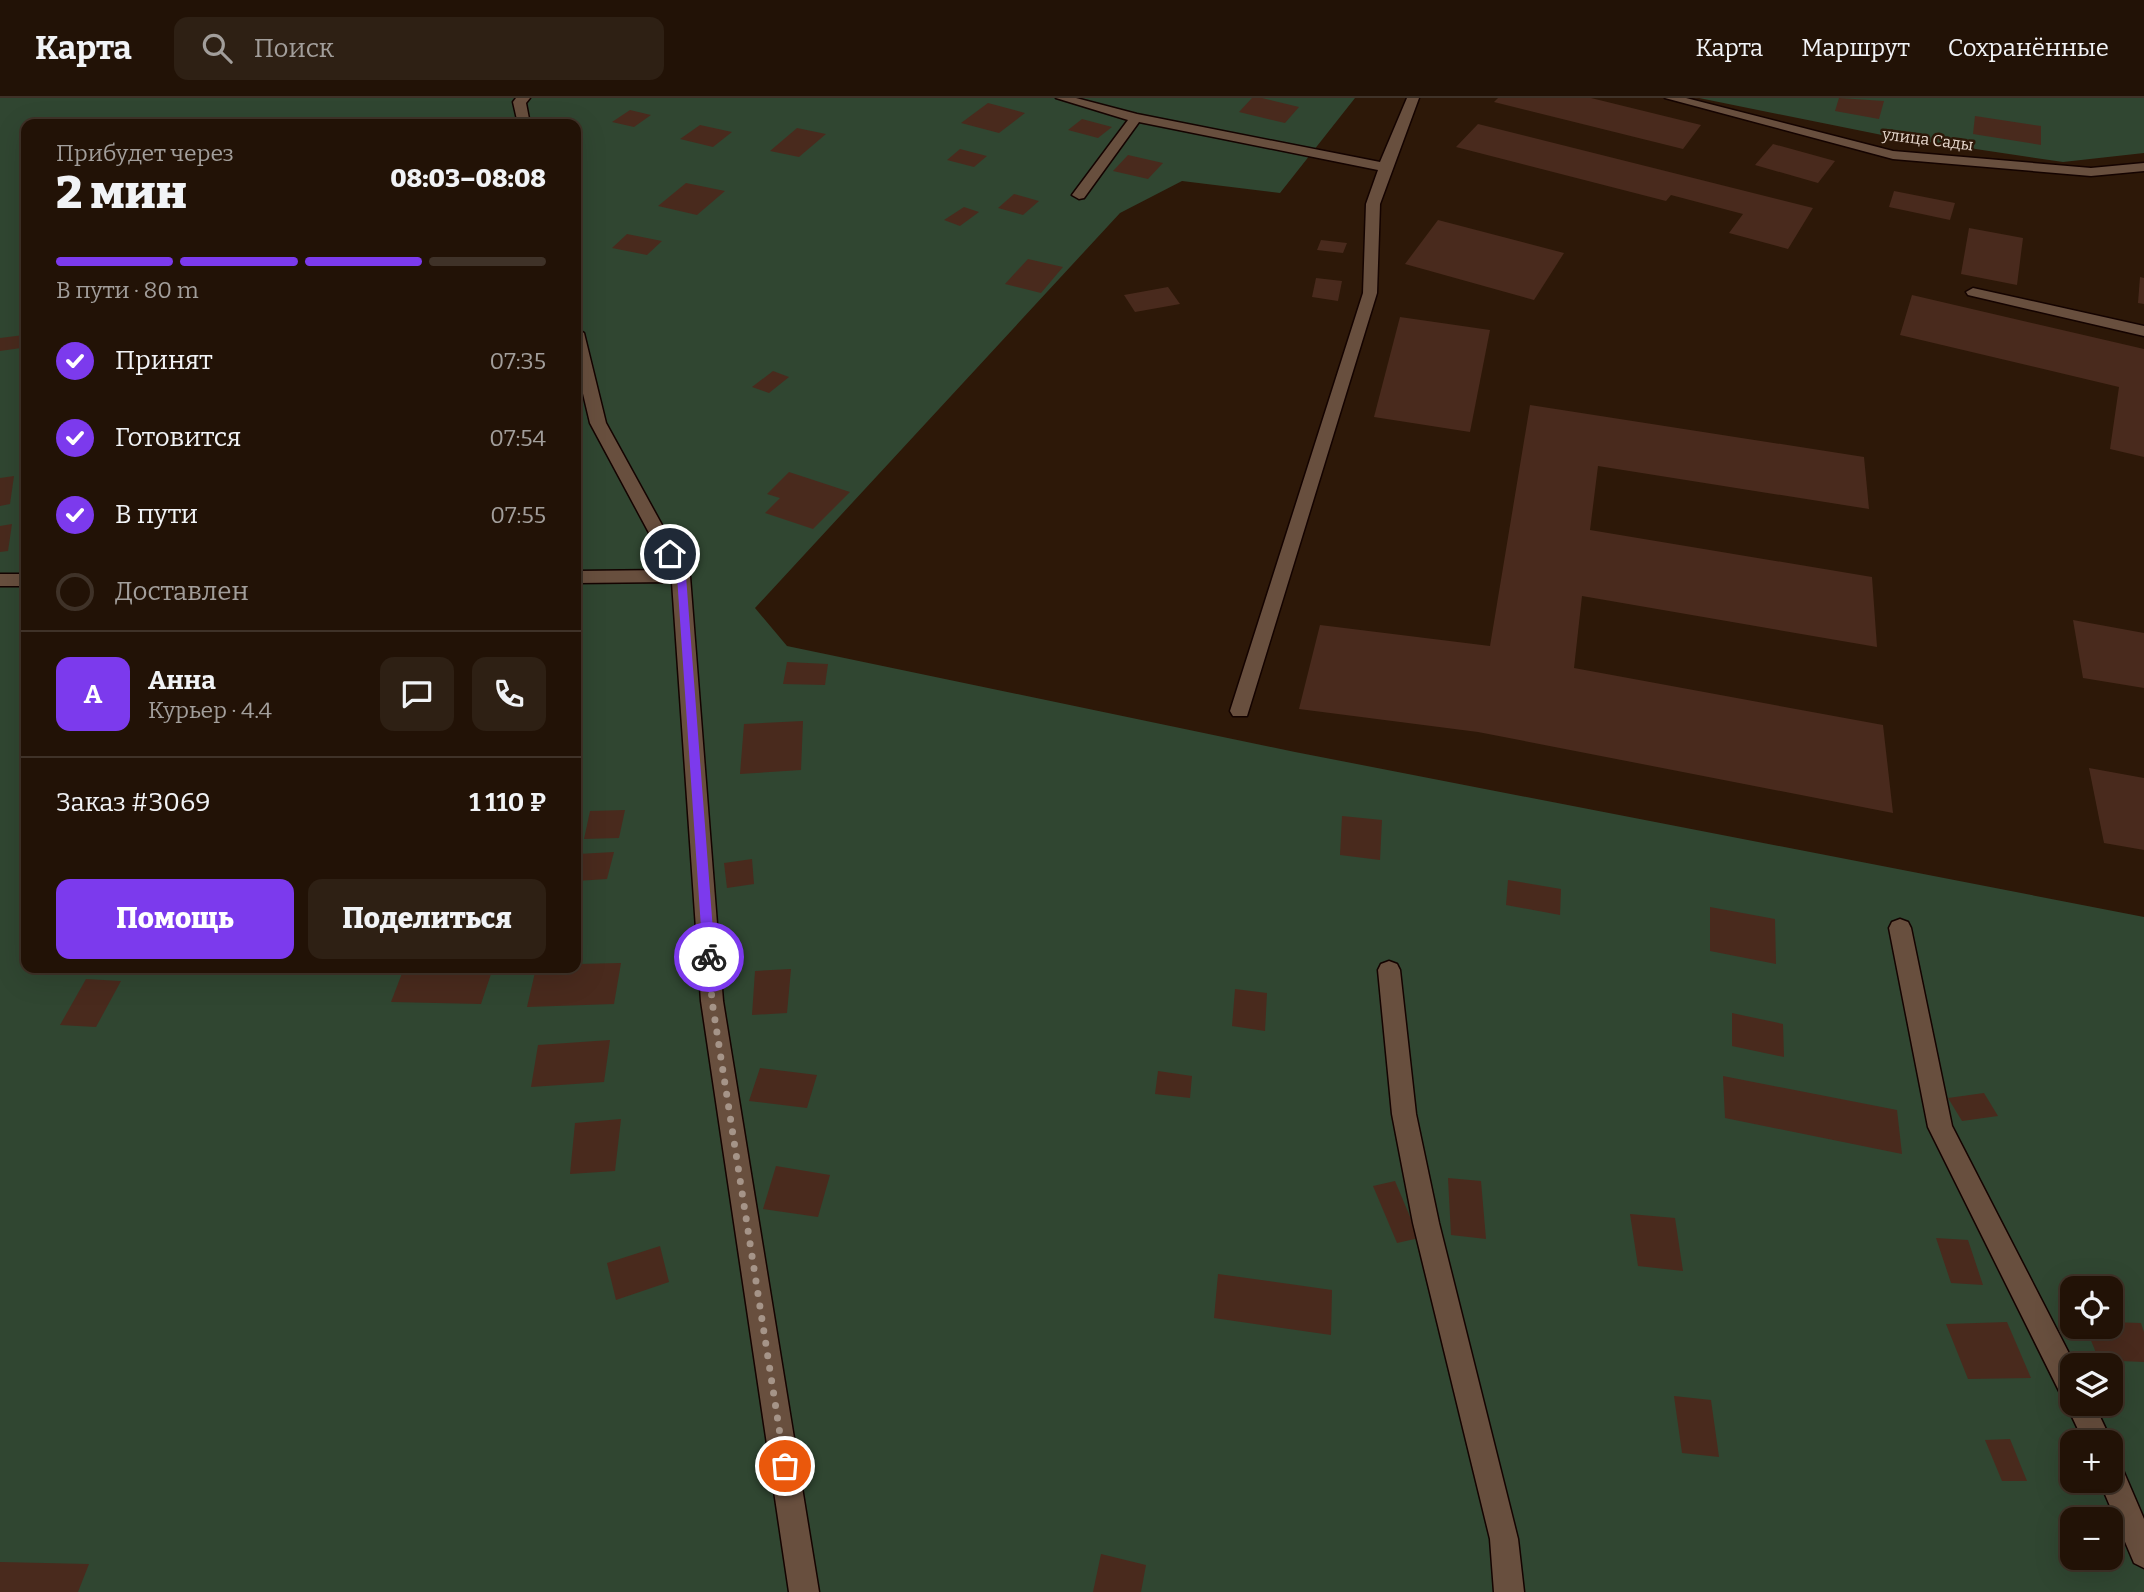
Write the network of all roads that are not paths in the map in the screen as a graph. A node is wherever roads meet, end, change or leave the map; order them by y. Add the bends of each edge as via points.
1 (524, 98) edge
2 (1062, 98) edge
3 (1413, 98) edge
4 (1671, 98) edge
5 (1136, 117) junction
6 (523, 119) edge
7 (1385, 167) junction
8 (2144, 167) edge
9 (1079, 195) dead end
10 (1973, 292) dead end
11 (2144, 331) edge
12 (581, 354) edge
13 (581, 576) edge
14 (681, 576) junction
15 (0, 580) edge
16 (21, 580) edge
17 (1240, 711) dead end
18 (1900, 928) dead end
19 (1389, 970) dead end
20 (2060, 1364) edge
21 (2118, 1493) edge
22 (2144, 1553) edge
23 (804, 1592) edge
24 (1508, 1592) edge

1 - 6 street via 519,102
2 - 5 street
3 - 7 street
4 - 8 street, улица Сады via 1893,155 2091,172
5 - 7 street
5 - 9 street
7 - 17 street via 1373,204 1370,293
10 - 11 street
12 - 14 street via 598,424
13 - 14 street
14 - 23 street via 712,1001
15 - 16 street
18 - 20 street via 1940,1128
19 - 24 street via 1404,1114 1426,1223 1504,1539
21 - 22 street

